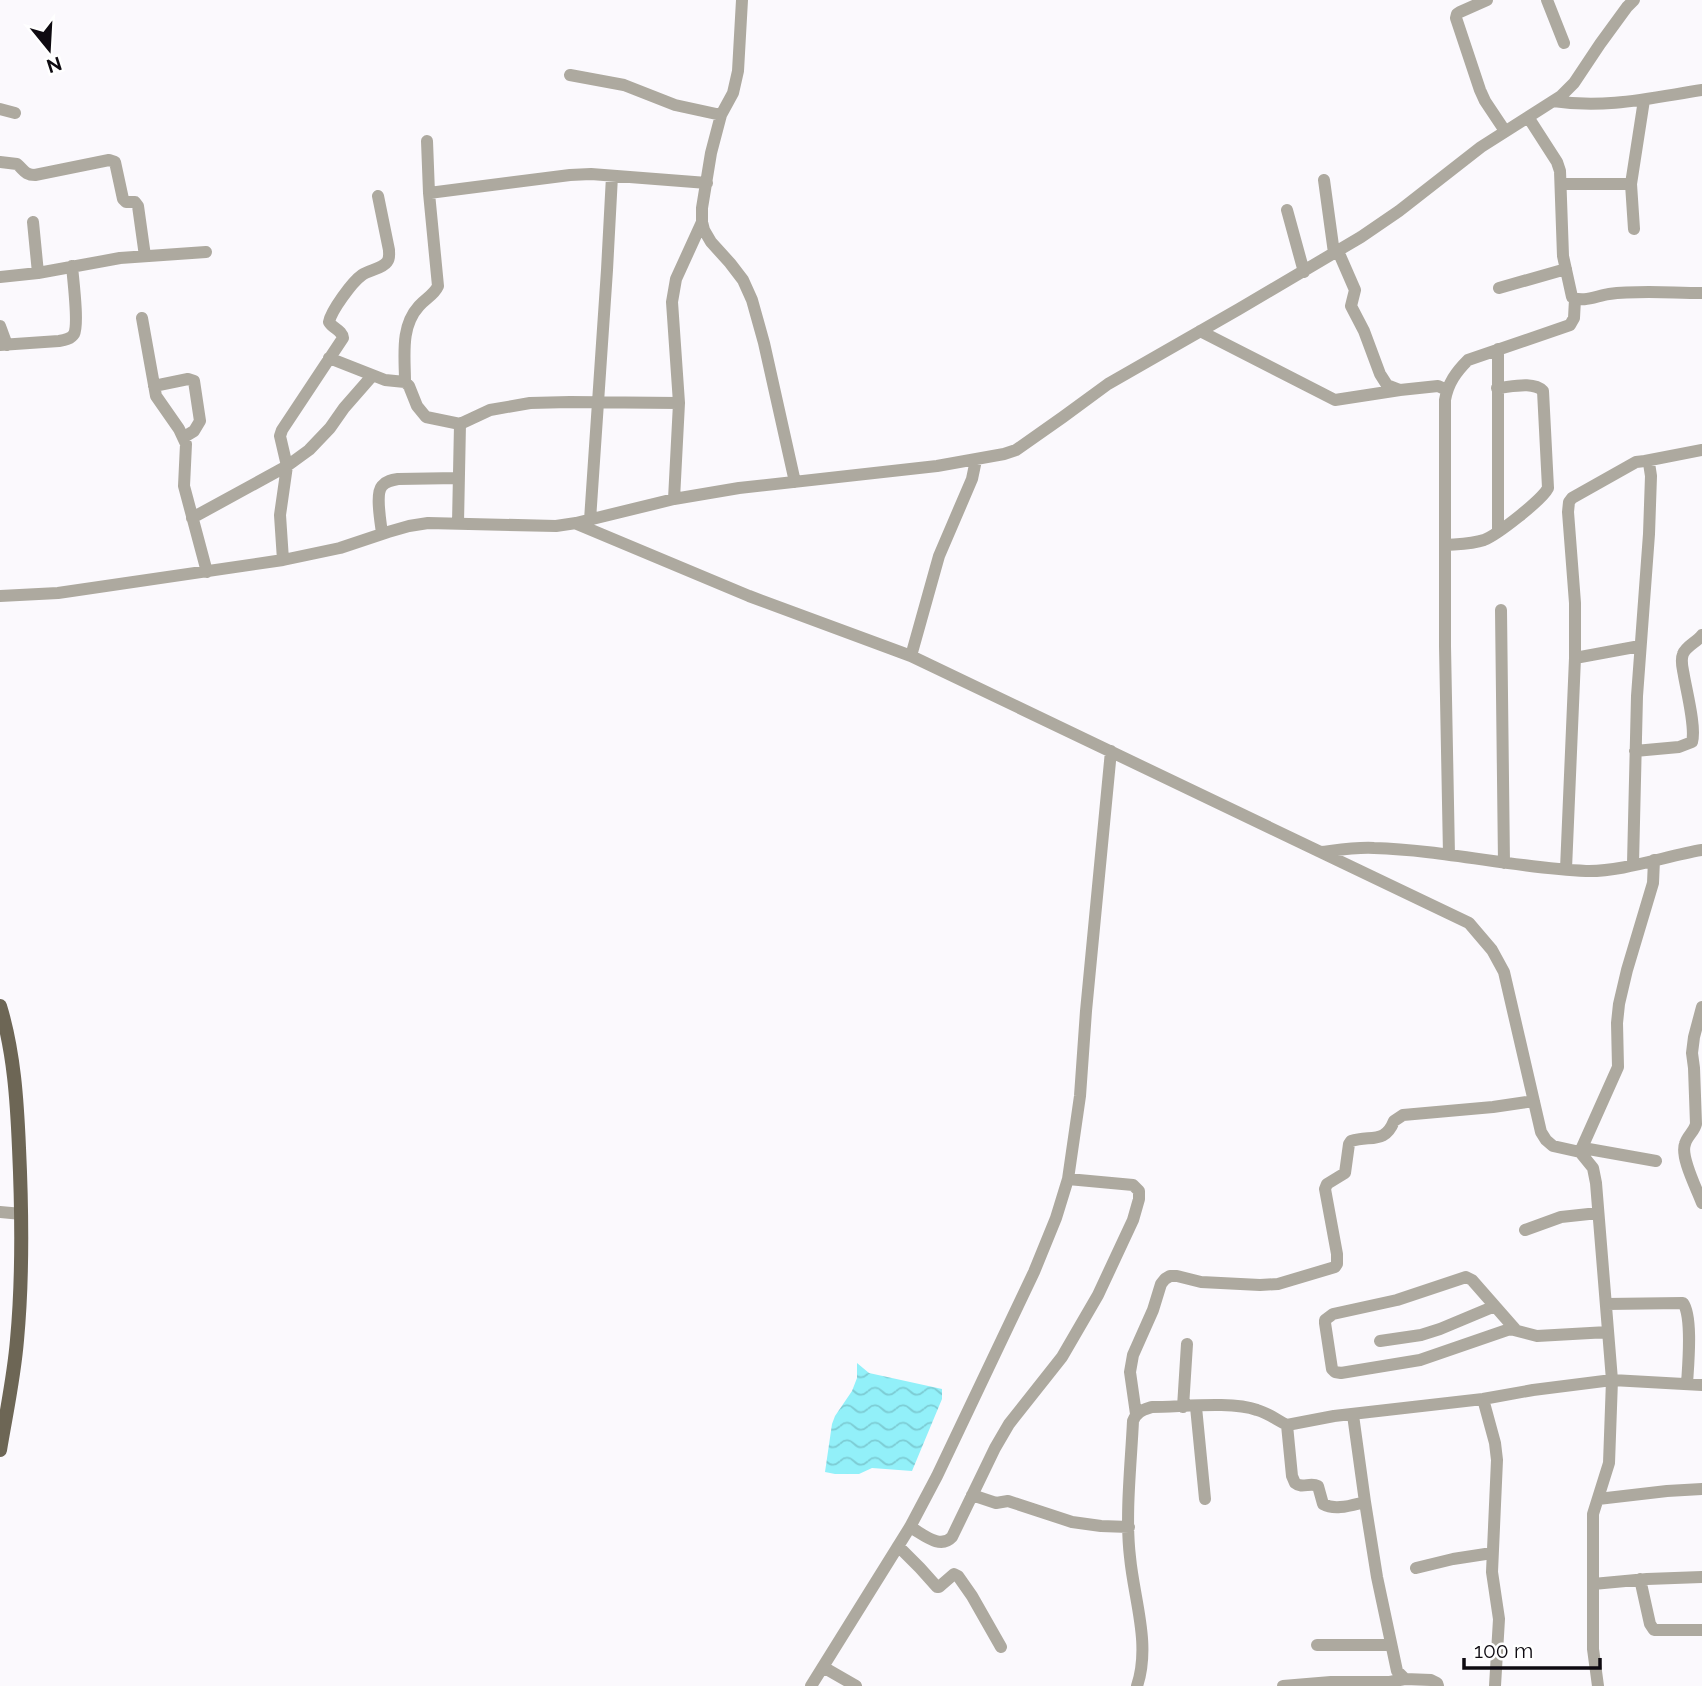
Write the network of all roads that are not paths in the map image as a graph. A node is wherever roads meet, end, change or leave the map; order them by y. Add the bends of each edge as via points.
1 (742, 0) edge
2 (1488, 0) edge
3 (1548, 0) edge
4 (1628, 2) edge
5 (1564, 43) dead end
6 (570, 75) dead end
7 (1702, 90) edge
8 (1644, 100) junction
9 (1553, 101) junction
10 (0, 109) edge
11 (15, 113) dead end
12 (722, 115) junction
13 (1528, 117) junction
14 (1505, 131) junction
15 (428, 141) dead end
16 (0, 162) edge
17 (611, 176) junction
18 (1324, 180) dead end
19 (706, 183) junction
20 (1561, 184) junction
21 (1631, 184) junction
22 (429, 193) junction
23 (378, 196) dead end
24 (1287, 210) dead end
25 (33, 222) dead end
26 (702, 222) junction
27 (1634, 229) dead end
28 (206, 252) dead end
29 (1336, 252) junction
30 (145, 256) junction
31 (72, 266) junction
32 (1566, 269) junction
33 (1304, 272) junction
34 (38, 273) junction
35 (0, 277) edge
36 (1499, 288) dead end
37 (1702, 293) edge
38 (1575, 299) junction
39 (142, 318) dead end
40 (0, 326) edge
41 (1200, 331) junction
42 (3, 345) edge
43 (1498, 349) junction
44 (329, 358) junction
45 (372, 376) junction
46 (405, 382) junction
47 (154, 386) junction
48 (1497, 388) junction
49 (1400, 390) junction
50 (1447, 390) junction
51 (597, 402) junction
52 (679, 403) junction
53 (460, 424) junction
54 (184, 438) junction
55 (1702, 450) edge
56 (976, 460) junction
57 (1645, 461) junction
58 (287, 466) junction
59 (458, 478) junction
60 (795, 482) junction
61 (674, 499) junction
62 (192, 518) junction
63 (590, 520) junction
64 (458, 523) junction
65 (576, 523) junction
66 (1498, 532) junction
67 (382, 534) junction
68 (1446, 545) junction
69 (283, 560) junction
70 (207, 572) junction
71 (0, 596) edge
72 (1501, 610) dead end
73 (1702, 635) edge
74 (1640, 646) junction
75 (911, 656) junction
76 (1575, 659) junction
77 (1111, 751) junction
78 (1635, 751) junction
79 (1702, 850) edge
80 (1321, 852) junction
81 (1449, 855) junction
82 (1654, 860) junction
83 (1504, 863) junction
84 (1633, 864) junction
85 (1566, 869) junction
86 (0, 1006) edge
87 (1702, 1007) edge
88 (1534, 1101) junction
89 (1702, 1137) edge
90 (1685, 1144) junction
91 (1581, 1150) junction
92 (1656, 1161) dead end
93 (1068, 1179) junction
94 (1702, 1203) edge
95 (0, 1212) edge
96 (1598, 1213) junction
97 (22, 1214) junction
98 (1525, 1230) dead end
99 (1606, 1304) junction
100 (1495, 1306) junction
101 (1515, 1329) junction
102 (1608, 1332) junction
103 (1380, 1341) dead end
104 (1187, 1344) dead end
105 (1612, 1380) junction
106 (1687, 1384) junction
107 (1702, 1385) edge
108 (1483, 1399) junction
109 (1189, 1407) junction
110 (1136, 1414) junction
111 (1353, 1415) junction
112 (1287, 1425) junction
113 (1, 1435) edge
114 (0, 1450) edge
115 (1702, 1489) edge
116 (972, 1495) junction
117 (1205, 1499) dead end
118 (1598, 1499) junction
119 (1365, 1502) junction
120 (911, 1527) junction
121 (1129, 1527) junction
122 (898, 1546) junction
123 (1492, 1553) junction
124 (1416, 1568) dead end
125 (1702, 1577) edge
126 (1640, 1580) junction
127 (1593, 1584) junction
128 (1702, 1630) edge
129 (1317, 1645) dead end
130 (1391, 1645) junction
131 (1001, 1647) dead end
132 (823, 1667) junction
133 (1405, 1679) junction
134 (1321, 1684) edge
135 (811, 1686) edge
136 (856, 1686) edge
137 (1137, 1686) edge
138 (1283, 1686) edge
139 (1438, 1686) edge
140 (1495, 1686) edge
141 (1598, 1686) edge

1 - 12 street via 738,71
2 - 14 street via 1457,14 1456,22 1480,90
3 - 5 street
4 - 9 street via 1574,83
6 - 12 street via 624,85 675,105
7 - 8 street
8 - 9 street via 1582,105
8 - 21 street
9 - 13 street
10 - 11 street
12 - 19 street
13 - 14 street
13 - 20 street via 1557,162
14 - 29 street
15 - 22 street
16 - 30 street via 17,164 24,173 35,176 115,162 123,200 138,206
17 - 19 street
17 - 22 street via 570,175
17 - 51 street
18 - 29 street
19 - 26 street
20 - 21 street
20 - 32 street
21 - 27 street
22 - 46 street via 438,286 411,316 406,330
23 - 44 street via 389,258 362,275 331,315 329,323 343,338
24 - 33 street
25 - 34 street
26 - 52 street via 676,279 672,302
26 - 60 street via 752,300
28 - 30 street
29 - 33 street
29 - 49 street via 1355,290 1351,306 1380,374 1387,385
30 - 31 street
31 - 34 street
31 - 42 street via 74,333 59,341
32 - 36 street
32 - 38 street
33 - 41 street
34 - 35 street
37 - 38 street via 1625,293
38 - 43 street via 1570,325
39 - 47 street
40 - 42 street
41 - 49 street via 1335,400
41 - 56 street via 1108,384 1026,444
43 - 48 street
43 - 50 street via 1468,360
44 - 45 street
44 - 58 street via 282,430
45 - 46 street
45 - 58 street via 320,440
46 - 53 street via 426,417
47 - 54 street
47 - 54 street via 194,381 200,421
48 - 66 street
48 - 66 street via 1533,386 1543,391 1548,480 1546,493
49 - 50 street via 1438,386
50 - 68 street
51 - 52 street
51 - 53 street via 508,405
51 - 63 street
52 - 61 street
53 - 59 street
54 - 62 street via 184,486
55 - 57 street
56 - 60 street
56 - 75 street via 931,579
57 - 74 street via 1651,476
57 - 76 street via 1569,502
58 - 62 street
58 - 69 street via 280,515
59 - 64 street
59 - 67 street via 398,479 383,484 379,489
60 - 61 street
61 - 63 street
62 - 70 street
63 - 65 street
64 - 65 street
64 - 67 street via 428,523
65 - 75 street via 749,596
66 - 68 street via 1478,542
67 - 69 street via 335,550
68 - 81 street
69 - 70 street
70 - 71 street via 58,593
72 - 83 street
73 - 78 street via 1685,649 1682,661 1692,742
74 - 76 street
74 - 78 street
75 - 77 street
76 - 85 street
77 - 80 street
77 - 93 street via 1080,1096
78 - 84 street
79 - 82 street
80 - 81 street via 1371,848
80 - 88 street via 1469,923 1485,941 1504,972
81 - 83 street
82 - 84 street
82 - 91 street via 1653,883 1619,1004 1618,1067
83 - 85 street
84 - 85 street
86 - 97 main road via 14,1077
87 - 90 street via 1692,1053 1696,1124
88 - 91 street via 1546,1140 1553,1146
88 - 110 street via 1403,1115 1384,1136 1351,1141 1345,1173 1325,1189 1338,1259 1329,1269 1278,1284 1201,1282 1177,1276 1165,1279 1132,1355
89 - 90 street
90 - 94 street via 1686,1161
91 - 92 street
91 - 96 street via 1593,1168
93 - 116 street via 1133,1185 1139,1191 1136,1210 1079,1330 1009,1424
93 - 120 street via 1029,1283
95 - 97 street
96 - 98 street via 1560,1217
96 - 99 street
97 - 113 main road via 17,1341
99 - 102 street
99 - 106 street via 1684,1303 1689,1321
100 - 101 street
100 - 101 street via 1466,1277 1397,1300 1333,1314 1325,1320 1332,1369 1341,1373 1412,1362
100 - 103 street via 1440,1329
101 - 102 street via 1537,1336
102 - 105 street
104 - 109 street
105 - 106 street
105 - 108 street
105 - 118 street via 1609,1463
106 - 107 street
108 - 111 street
108 - 123 street via 1497,1453
109 - 110 street via 1152,1407
109 - 112 street via 1255,1409
109 - 117 street
110 - 121 street
111 - 112 street
111 - 119 street
112 - 119 street via 1296,1485 1318,1486 1328,1507
113 - 114 main road
115 - 118 street
116 - 120 street via 947,1541 937,1542
116 - 121 street via 996,1503 1008,1501 1072,1522
118 - 127 street via 1593,1514
119 - 130 street
120 - 122 street
121 - 137 street via 1143,1661
122 - 131 street via 937,1587 954,1574 958,1576
122 - 132 street
123 - 124 street
123 - 140 street via 1499,1619
125 - 126 street
126 - 127 street
126 - 128 street via 1654,1630
127 - 141 street
129 - 130 street
130 - 133 street via 1397,1671
132 - 135 street
132 - 136 street
133 - 134 street
133 - 139 street via 1431,1680
134 - 138 street

